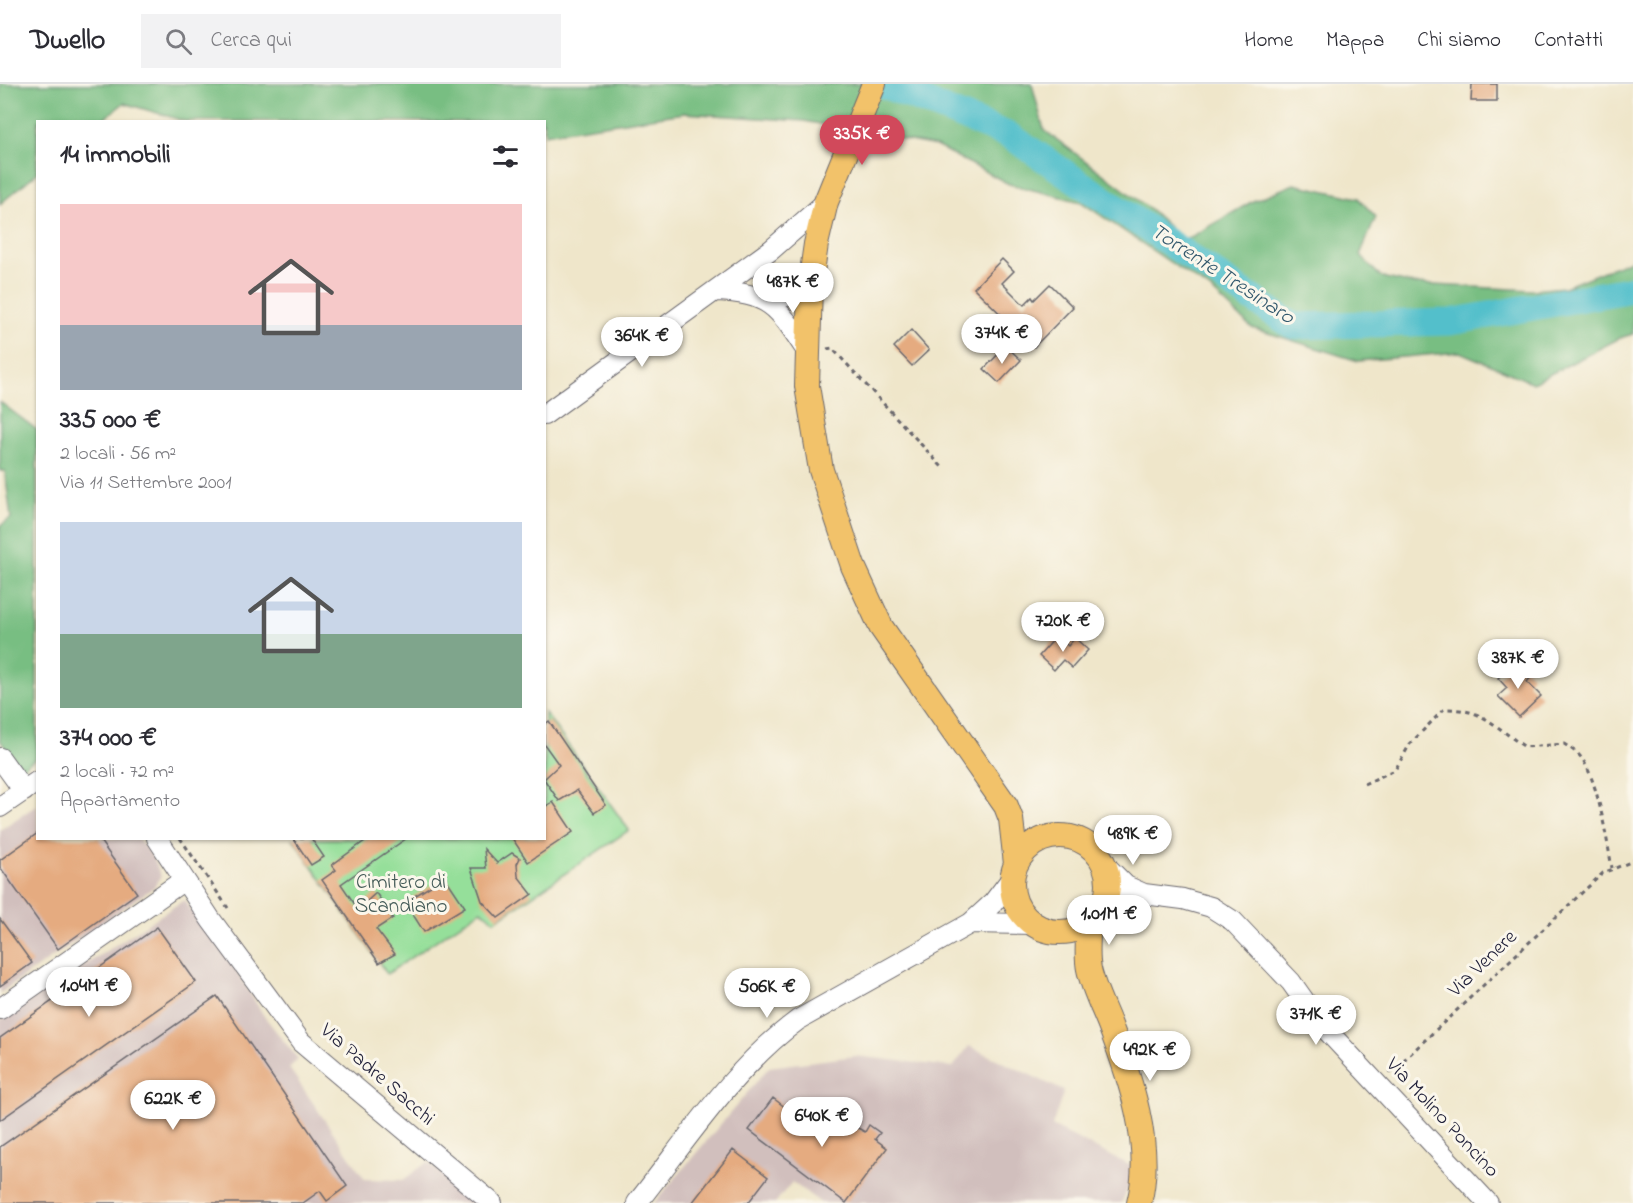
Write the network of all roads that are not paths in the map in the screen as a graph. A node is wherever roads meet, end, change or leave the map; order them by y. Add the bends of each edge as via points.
1 (874, 84) edge
2 (826, 202) junction
3 (810, 286) junction
4 (717, 291) junction
5 (760, 297) junction
6 (808, 353) junction
7 (546, 414) edge
8 (0, 758) edge
9 (31, 786) edge
10 (1006, 806) junction
11 (0, 807) edge
12 (1052, 837) junction
13 (158, 840) edge
14 (1103, 863) junction
15 (1014, 871) junction
16 (184, 880) junction
17 (1144, 894) junction
18 (1095, 917) junction
19 (971, 924) junction
20 (1038, 927) junction
21 (1089, 969) junction
22 (0, 1008) edge
23 (492, 1203) edge
24 (637, 1203) edge
25 (1139, 1203) edge
26 (1488, 1203) edge

1 - 2 main road
2 - 3 main road
2 - 4 street
3 - 5 street via 798,295
3 - 6 main road
4 - 5 street
4 - 7 street
5 - 6 street via 778,310
6 - 10 main road via 807,386 821,470 853,566 881,627
8 - 9 street
9 - 11 street
10 - 12 main road
10 - 15 main road via 1011,819
12 - 14 main road via 1076,839 1096,852
12 - 15 main road via 1034,843
13 - 16 street, Via Padre Sacchi
14 - 17 street, Via Molino Poncino via 1126,886
14 - 18 main road via 1109,886
15 - 19 street via 993,903
15 - 20 main road via 1016,904
16 - 22 street
16 - 23 street, Via Padre Sacchi via 301,1042
17 - 18 street, Via Molino Poncino
17 - 26 street, Via Molino Poncino via 1211,907 1233,921 1291,982 1320,1023
18 - 20 main road via 1063,933
18 - 21 main road
19 - 20 street
19 - 24 street via 798,1020 772,1040 749,1063
20 - 21 main road
21 - 25 main road via 1119,1049 1138,1118 1144,1158

